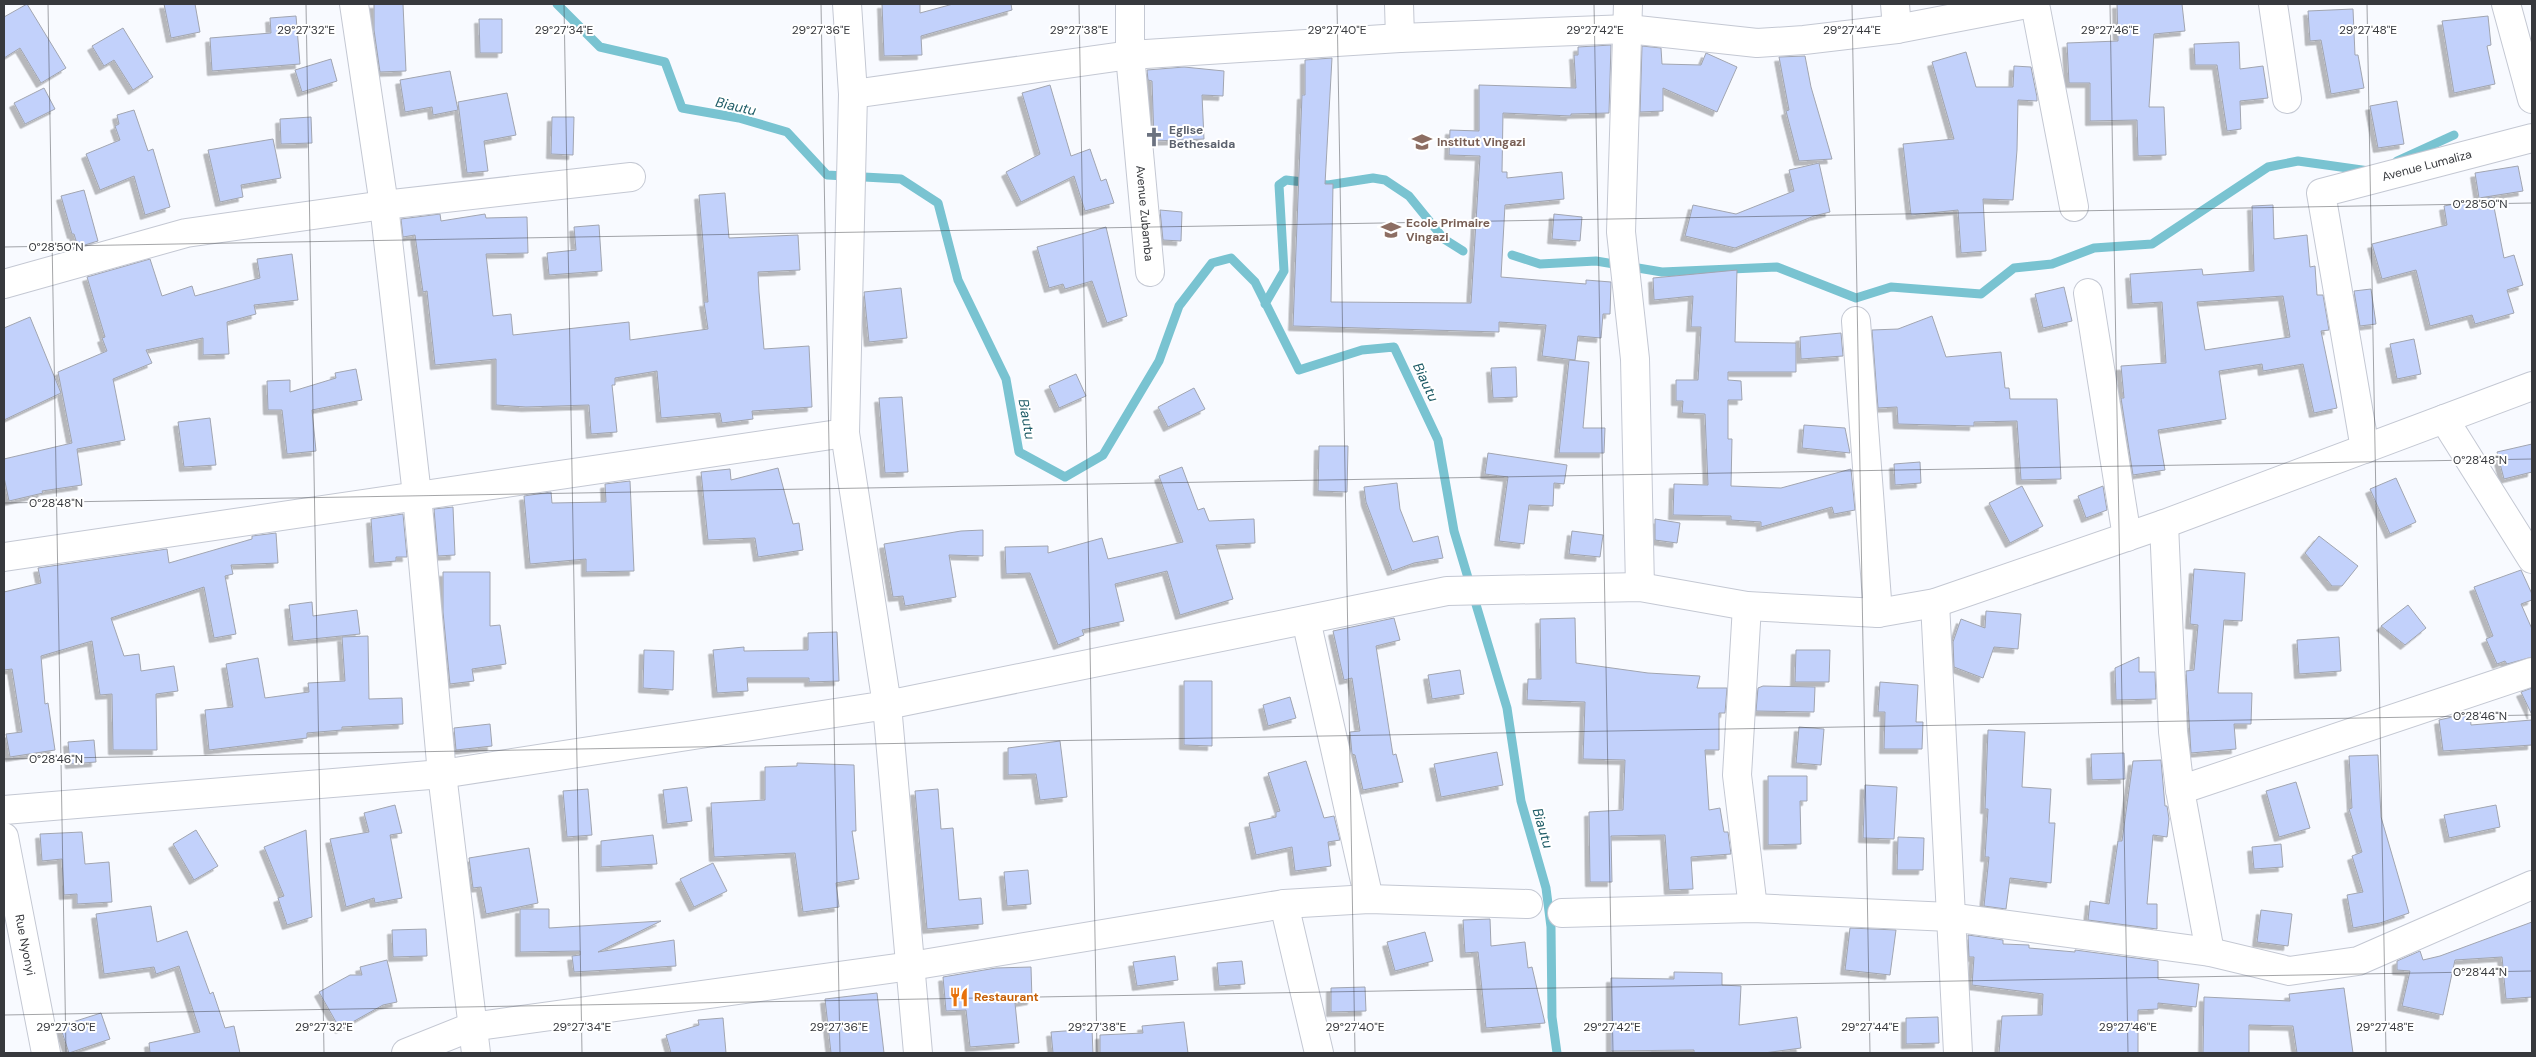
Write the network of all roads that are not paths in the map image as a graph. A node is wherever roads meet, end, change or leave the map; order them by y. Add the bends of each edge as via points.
1 (354, 4) edge
2 (847, 4) edge
3 (1130, 4) edge
4 (1399, 4) edge
5 (2027, 4) edge
6 (2035, 4) edge
7 (2273, 4) edge
8 (2506, 4) edge
9 (1628, 16) edge
10 (1896, 16) edge
11 (1400, 38) junction
12 (1130, 55) junction
13 (853, 94) junction
14 (2287, 99) dead end
15 (2532, 99) edge
16 (2532, 138) edge
17 (631, 176) dead end
18 (384, 205) junction
19 (2074, 207) dead end
20 (1150, 272) dead end
21 (4, 284) edge
22 (2088, 293) dead end
23 (1856, 321) dead end
24 (2532, 386) edge
25 (2444, 420) junction
26 (845, 433) junction
27 (2365, 450) junction
28 (416, 496) junction
29 (2164, 524) junction
30 (2127, 536) junction
31 (4, 557) edge
32 (2532, 559) edge
33 (1640, 587) junction
34 (1935, 603) junction
35 (1747, 606) junction
36 (1878, 613) junction
37 (1306, 620) junction
38 (2532, 672) edge
39 (887, 705) junction
40 (442, 774) junction
41 (2180, 790) junction
42 (4, 810) edge
43 (4, 837) edge
44 (2532, 885) edge
45 (1369, 899) junction
46 (1284, 904) junction
47 (1528, 904) dead end
48 (1753, 908) junction
49 (1562, 913) dead end
50 (1950, 917) junction
51 (2210, 952) junction
52 (911, 966) junction
53 (471, 1027) junction
54 (46, 1053) edge
55 (406, 1053) edge
56 (476, 1053) edge
57 (918, 1053) edge
58 (1319, 1053) edge
59 (1958, 1053) edge

1 - 18 street
2 - 13 street
3 - 12 street, Avenue Zubamba
4 - 11 street
5 - 10 street
6 - 19 street
7 - 14 street
8 - 15 street
9 - 10 street via 1758,43
9 - 11 street
9 - 33 street via 1621,232 1634,360
11 - 12 street
12 - 13 street
12 - 20 street, Avenue Zubamba
13 - 26 street
16 - 27 street, Avenue Lumaliza via 2321,193
17 - 18 street
18 - 21 street via 186,233
18 - 28 street
22 - 30 street
23 - 36 street
24 - 25 street
25 - 27 street
25 - 32 street
26 - 28 street
26 - 39 street
27 - 29 street
28 - 31 street
28 - 40 street
29 - 30 street
29 - 41 street via 2173,732
30 - 34 street
33 - 35 street
33 - 37 street via 1447,591
34 - 36 street
34 - 50 street
35 - 36 street
35 - 48 street via 1737,775
37 - 39 street
37 - 45 street
38 - 41 street
39 - 40 street
39 - 52 street
40 - 42 street
40 - 53 street
41 - 51 street
43 - 54 street, Rue Nyonyi
44 - 51 street via 2358,961 2289,970
45 - 46 street
45 - 47 street
46 - 52 street
46 - 58 street
48 - 49 street
48 - 50 street
50 - 51 street
50 - 59 street
52 - 53 street
52 - 57 street
53 - 55 street
53 - 56 street

